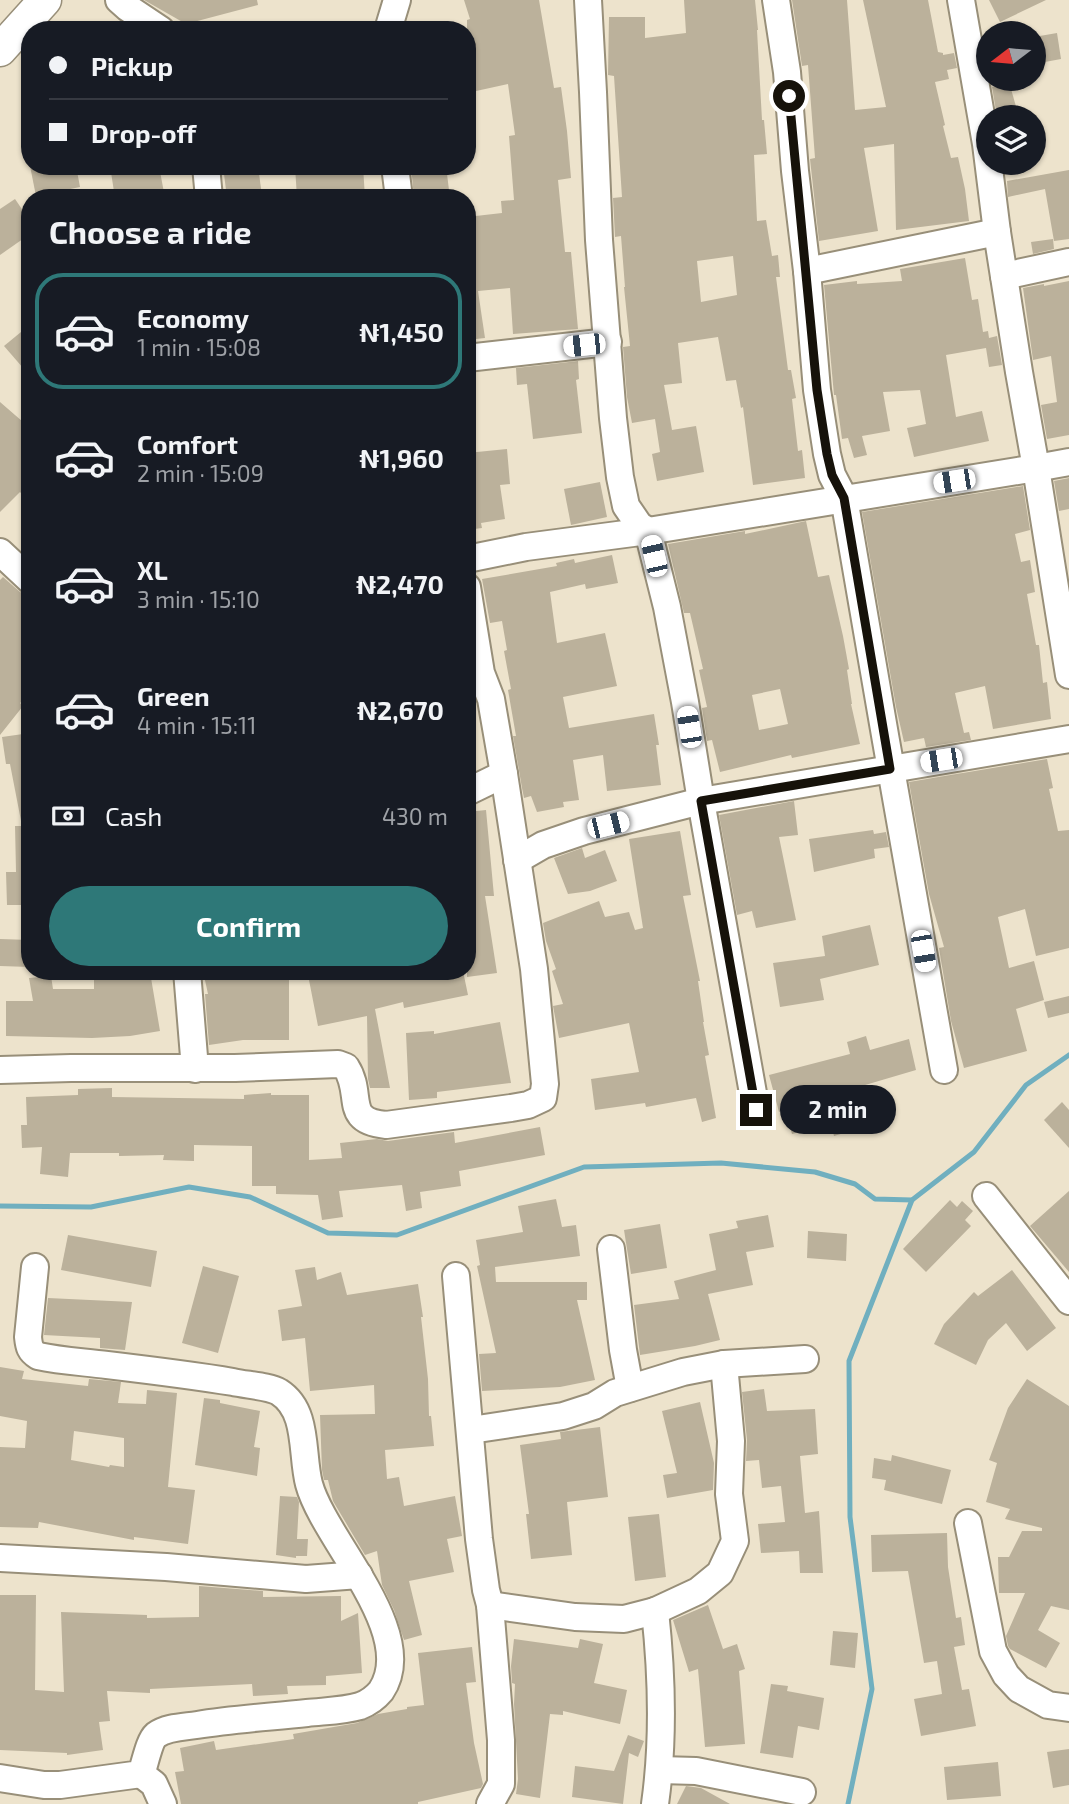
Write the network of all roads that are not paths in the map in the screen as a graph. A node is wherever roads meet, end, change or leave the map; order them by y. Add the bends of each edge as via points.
1 (45, 0) edge
2 (120, 0) edge
3 (397, 0) edge
4 (588, 0) edge
5 (776, 0) edge
6 (961, 0) edge
7 (26, 21) edge
8 (148, 21) edge
9 (391, 21) edge
10 (21, 27) edge
11 (0, 50) edge
12 (997, 232) junction
13 (1069, 262) edge
14 (807, 271) junction
15 (1004, 276) junction
16 (608, 342) junction
17 (476, 357) edge
18 (1069, 462) edge
19 (1036, 468) junction
20 (844, 498) junction
21 (648, 531) junction
22 (0, 552) edge
23 (476, 557) edge
24 (21, 572) edge
25 (1069, 675) edge
26 (476, 677) edge
27 (1069, 739) edge
28 (890, 769) junction
29 (504, 774) junction
30 (476, 788) edge
31 (701, 801) junction
32 (517, 860) junction
33 (188, 980) edge
34 (194, 1069) junction
35 (0, 1070) edge
36 (944, 1070) dead end
37 (756, 1110) dead end
38 (986, 1196) dead end
39 (611, 1249) dead end
40 (35, 1267) dead end
41 (456, 1276) dead end
42 (1069, 1301) edge
43 (805, 1359) dead end
44 (724, 1364) junction
45 (630, 1388) junction
46 (471, 1430) junction
47 (968, 1523) dead end
48 (0, 1558) edge
49 (359, 1575) junction
50 (490, 1605) junction
51 (655, 1611) junction
52 (1069, 1708) edge
53 (660, 1770) junction
54 (141, 1774) junction
55 (0, 1778) edge
56 (802, 1792) dead end
57 (163, 1804) edge
58 (490, 1804) edge
59 (655, 1804) edge

1 - 7 main road
2 - 8 street
3 - 9 street
4 - 16 street
5 - 14 street
6 - 12 street
10 - 11 main road
12 - 14 street
12 - 15 street
13 - 15 street
14 - 20 street via 827,454
15 - 19 street
16 - 17 street
16 - 21 street via 626,506
18 - 19 street
19 - 20 street
19 - 25 street
20 - 21 street
20 - 28 street
21 - 23 street
21 - 31 street via 675,648
22 - 24 street
26 - 29 street via 491,699
27 - 28 street
28 - 31 street
28 - 36 street
29 - 30 street
29 - 32 street
31 - 32 street via 577,833
31 - 37 street
32 - 34 street via 534,969 543,1098 511,1108 371,1124 361,1118 352,1076 338,1064
33 - 34 street
34 - 35 street
38 - 42 street
39 - 45 street
40 - 49 street via 28,1337 29,1348 38,1356 277,1390 292,1401 316,1504
41 - 46 street
43 - 44 street
44 - 45 street
44 - 51 street via 735,1541 719,1573 698,1591
45 - 46 street via 563,1416
46 - 50 street via 479,1539
47 - 52 street via 993,1651 1006,1675 1019,1689 1048,1705
48 - 49 street via 306,1579
49 - 54 street via 386,1631 391,1654 389,1674 380,1692 359,1706 171,1729 156,1735
50 - 51 street via 624,1619
50 - 58 street via 501,1773 501,1784
51 - 53 street
53 - 56 street via 696,1771
53 - 59 street
54 - 55 street via 60,1785
54 - 57 street via 154,1784

